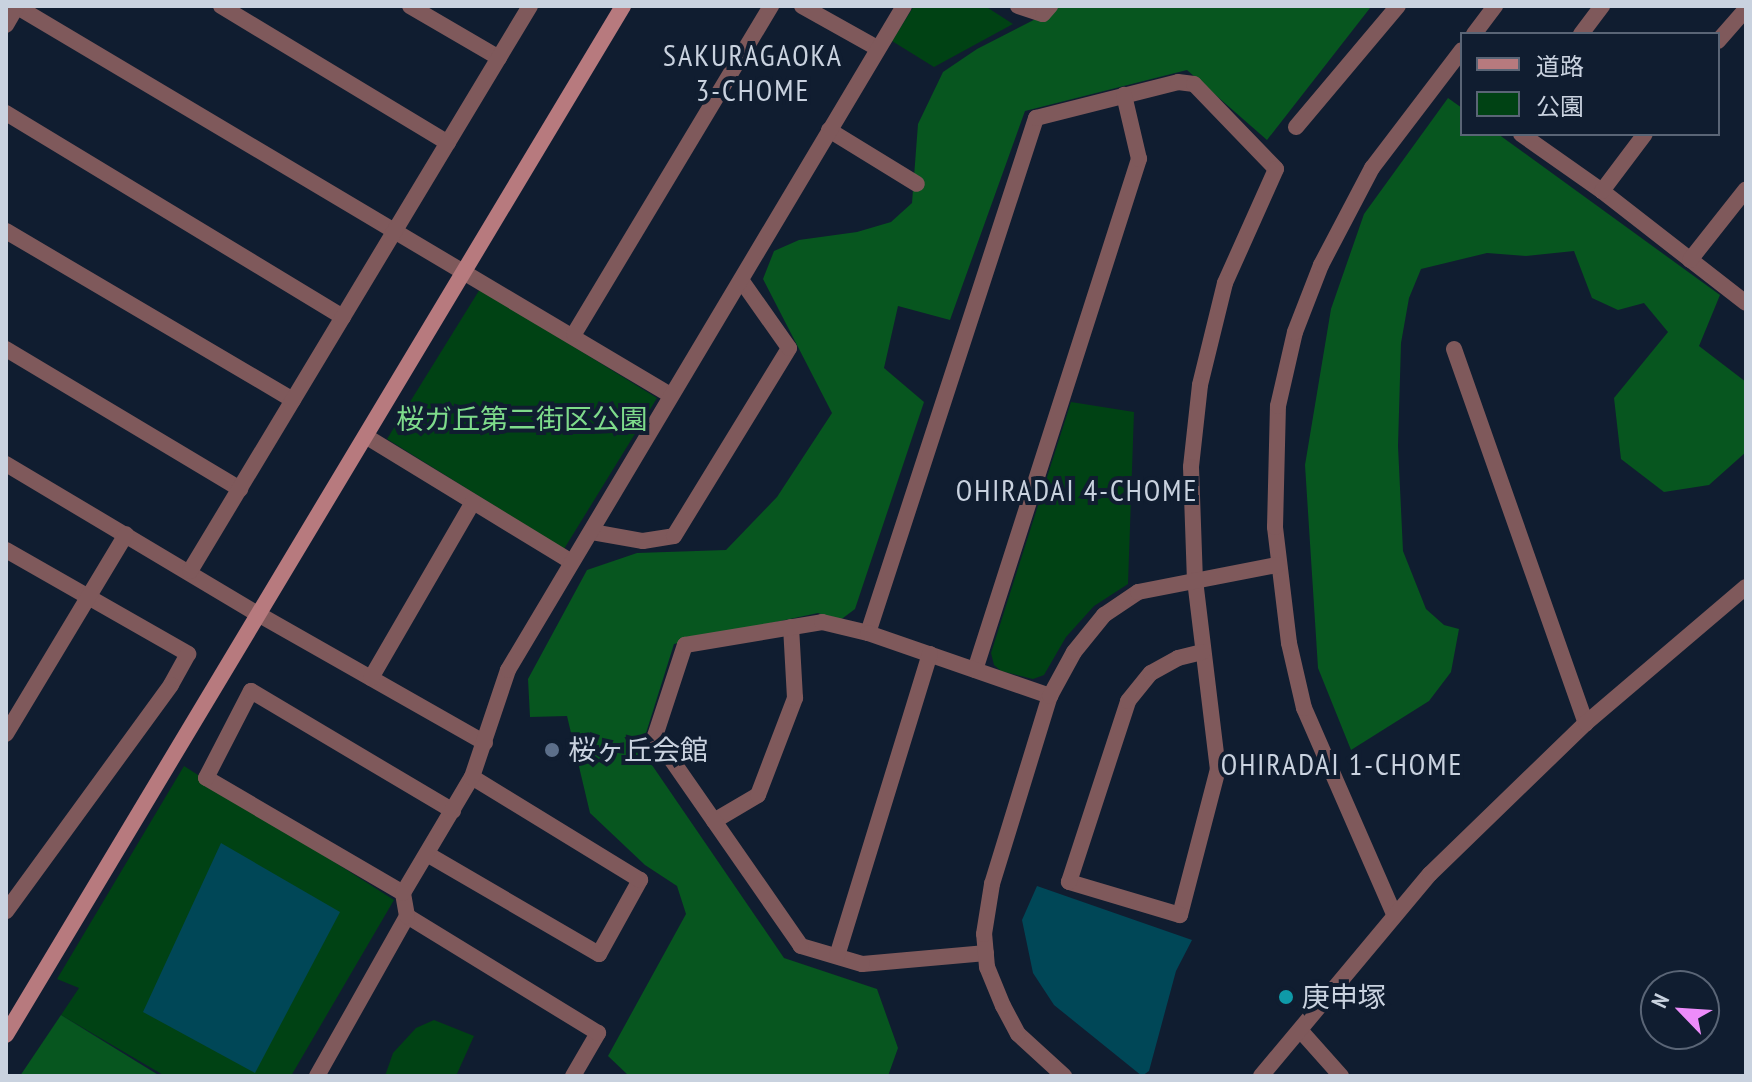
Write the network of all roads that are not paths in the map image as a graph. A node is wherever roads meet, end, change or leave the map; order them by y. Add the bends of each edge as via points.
1 (17, 6) edge
2 (221, 6) edge
3 (410, 6) edge
4 (530, 6) edge
5 (623, 6) edge
6 (771, 6) edge
7 (802, 6) edge
8 (904, 6) edge
9 (1018, 6) edge
10 (1050, 6) edge
11 (1398, 6) edge
12 (1495, 6) edge
13 (1602, 6) edge
14 (1746, 9) edge
15 (6, 25) edge
16 (1476, 32) edge
17 (1582, 32) edge
18 (1720, 39) edge
19 (877, 48) junction
20 (1460, 53) edge
21 (499, 58) junction
22 (1124, 95) junction
23 (6, 113) edge
24 (1296, 127) dead end
25 (829, 130) junction
26 (1524, 136) edge
27 (1643, 136) edge
28 (448, 143) junction
29 (917, 184) dead end
30 (1746, 189) edge
31 (1602, 191) junction
32 (6, 231) edge
33 (395, 231) junction
34 (1690, 260) junction
35 (465, 272) junction
36 (741, 280) junction
37 (1746, 303) edge
38 (343, 317) junction
39 (574, 334) junction
40 (6, 349) edge
41 (1454, 349) dead end
42 (670, 395) junction
43 (293, 400) junction
44 (367, 437) junction
45 (6, 464) edge
46 (240, 489) junction
47 (473, 502) junction
48 (592, 532) junction
49 (126, 534) junction
50 (6, 550) edge
51 (570, 561) junction
52 (1277, 565) junction
53 (190, 571) junction
54 (1195, 580) junction
55 (1746, 587) edge
56 (87, 599) junction
57 (258, 614) junction
58 (791, 627) junction
59 (868, 633) junction
60 (1202, 652) junction
61 (930, 654) junction
62 (975, 670) junction
63 (371, 678) junction
64 (1050, 696) junction
65 (1586, 723) junction
66 (6, 734) edge
67 (485, 743) junction
68 (472, 777) junction
69 (453, 811) junction
70 (714, 821) junction
71 (427, 854) junction
72 (403, 893) junction
73 (6, 911) edge
74 (1394, 914) junction
75 (407, 916) junction
76 (986, 953) junction
77 (837, 956) junction
78 (1300, 1030) junction
79 (6, 1035) edge
80 (317, 1076) edge
81 (573, 1076) edge
82 (1064, 1076) edge
83 (1261, 1076) edge
84 (1341, 1076) edge

1 - 15 street
1 - 33 street
2 - 28 street
3 - 21 street
4 - 21 street
5 - 35 street
6 - 39 street
7 - 19 street
8 - 19 street
9 - 10 street via 1043,14
11 - 24 street
12 - 16 street
13 - 17 street
14 - 18 street
19 - 25 street
20 - 52 street via 1372,168 1321,265 1295,332 1278,406
21 - 28 street
22 - 54 street via 1178,82 1194,84 1276,169 1225,283 1200,385 1191,467
22 - 59 street via 1036,118
22 - 62 street via 1139,159
23 - 38 street
25 - 29 street
25 - 36 street
26 - 31 street
27 - 31 street
28 - 33 street
30 - 34 street
31 - 34 street
32 - 43 street
33 - 35 street
33 - 38 street
34 - 37 street
35 - 39 street
35 - 44 street
36 - 42 street
36 - 48 street via 789,348 674,536 643,541
38 - 43 street
39 - 42 street
40 - 46 street
41 - 65 street
42 - 48 street
43 - 46 street
44 - 47 street
44 - 57 street
45 - 49 street
46 - 53 street
47 - 51 street
47 - 63 street
48 - 51 street
49 - 53 street
49 - 56 street
50 - 56 street
51 - 67 street via 508,670
52 - 54 street
52 - 74 street via 1304,708
53 - 57 street
54 - 60 street
54 - 64 street via 1138,592 1104,615 1074,652
55 - 65 street
56 - 66 street
56 - 73 street via 188,654
57 - 63 street
57 - 79 street
58 - 59 street via 822,622
58 - 70 street via 795,698 758,795
58 - 70 street via 685,645 655,736
59 - 61 street
60 - 60 street via 1218,769 1180,915 1069,882 1128,701 1151,673
61 - 62 street
61 - 77 street
62 - 64 street
63 - 67 street
64 - 76 street via 992,884
65 - 74 street
67 - 68 street
68 - 69 street
68 - 71 street via 640,880 599,954
69 - 71 street
69 - 72 street via 251,691 206,778
70 - 77 street via 801,946
71 - 72 street
72 - 75 street
74 - 78 street
75 - 80 street
75 - 81 street via 598,1033
76 - 77 street via 862,964
76 - 82 street via 987,967 1018,1034
78 - 83 street
78 - 84 street

